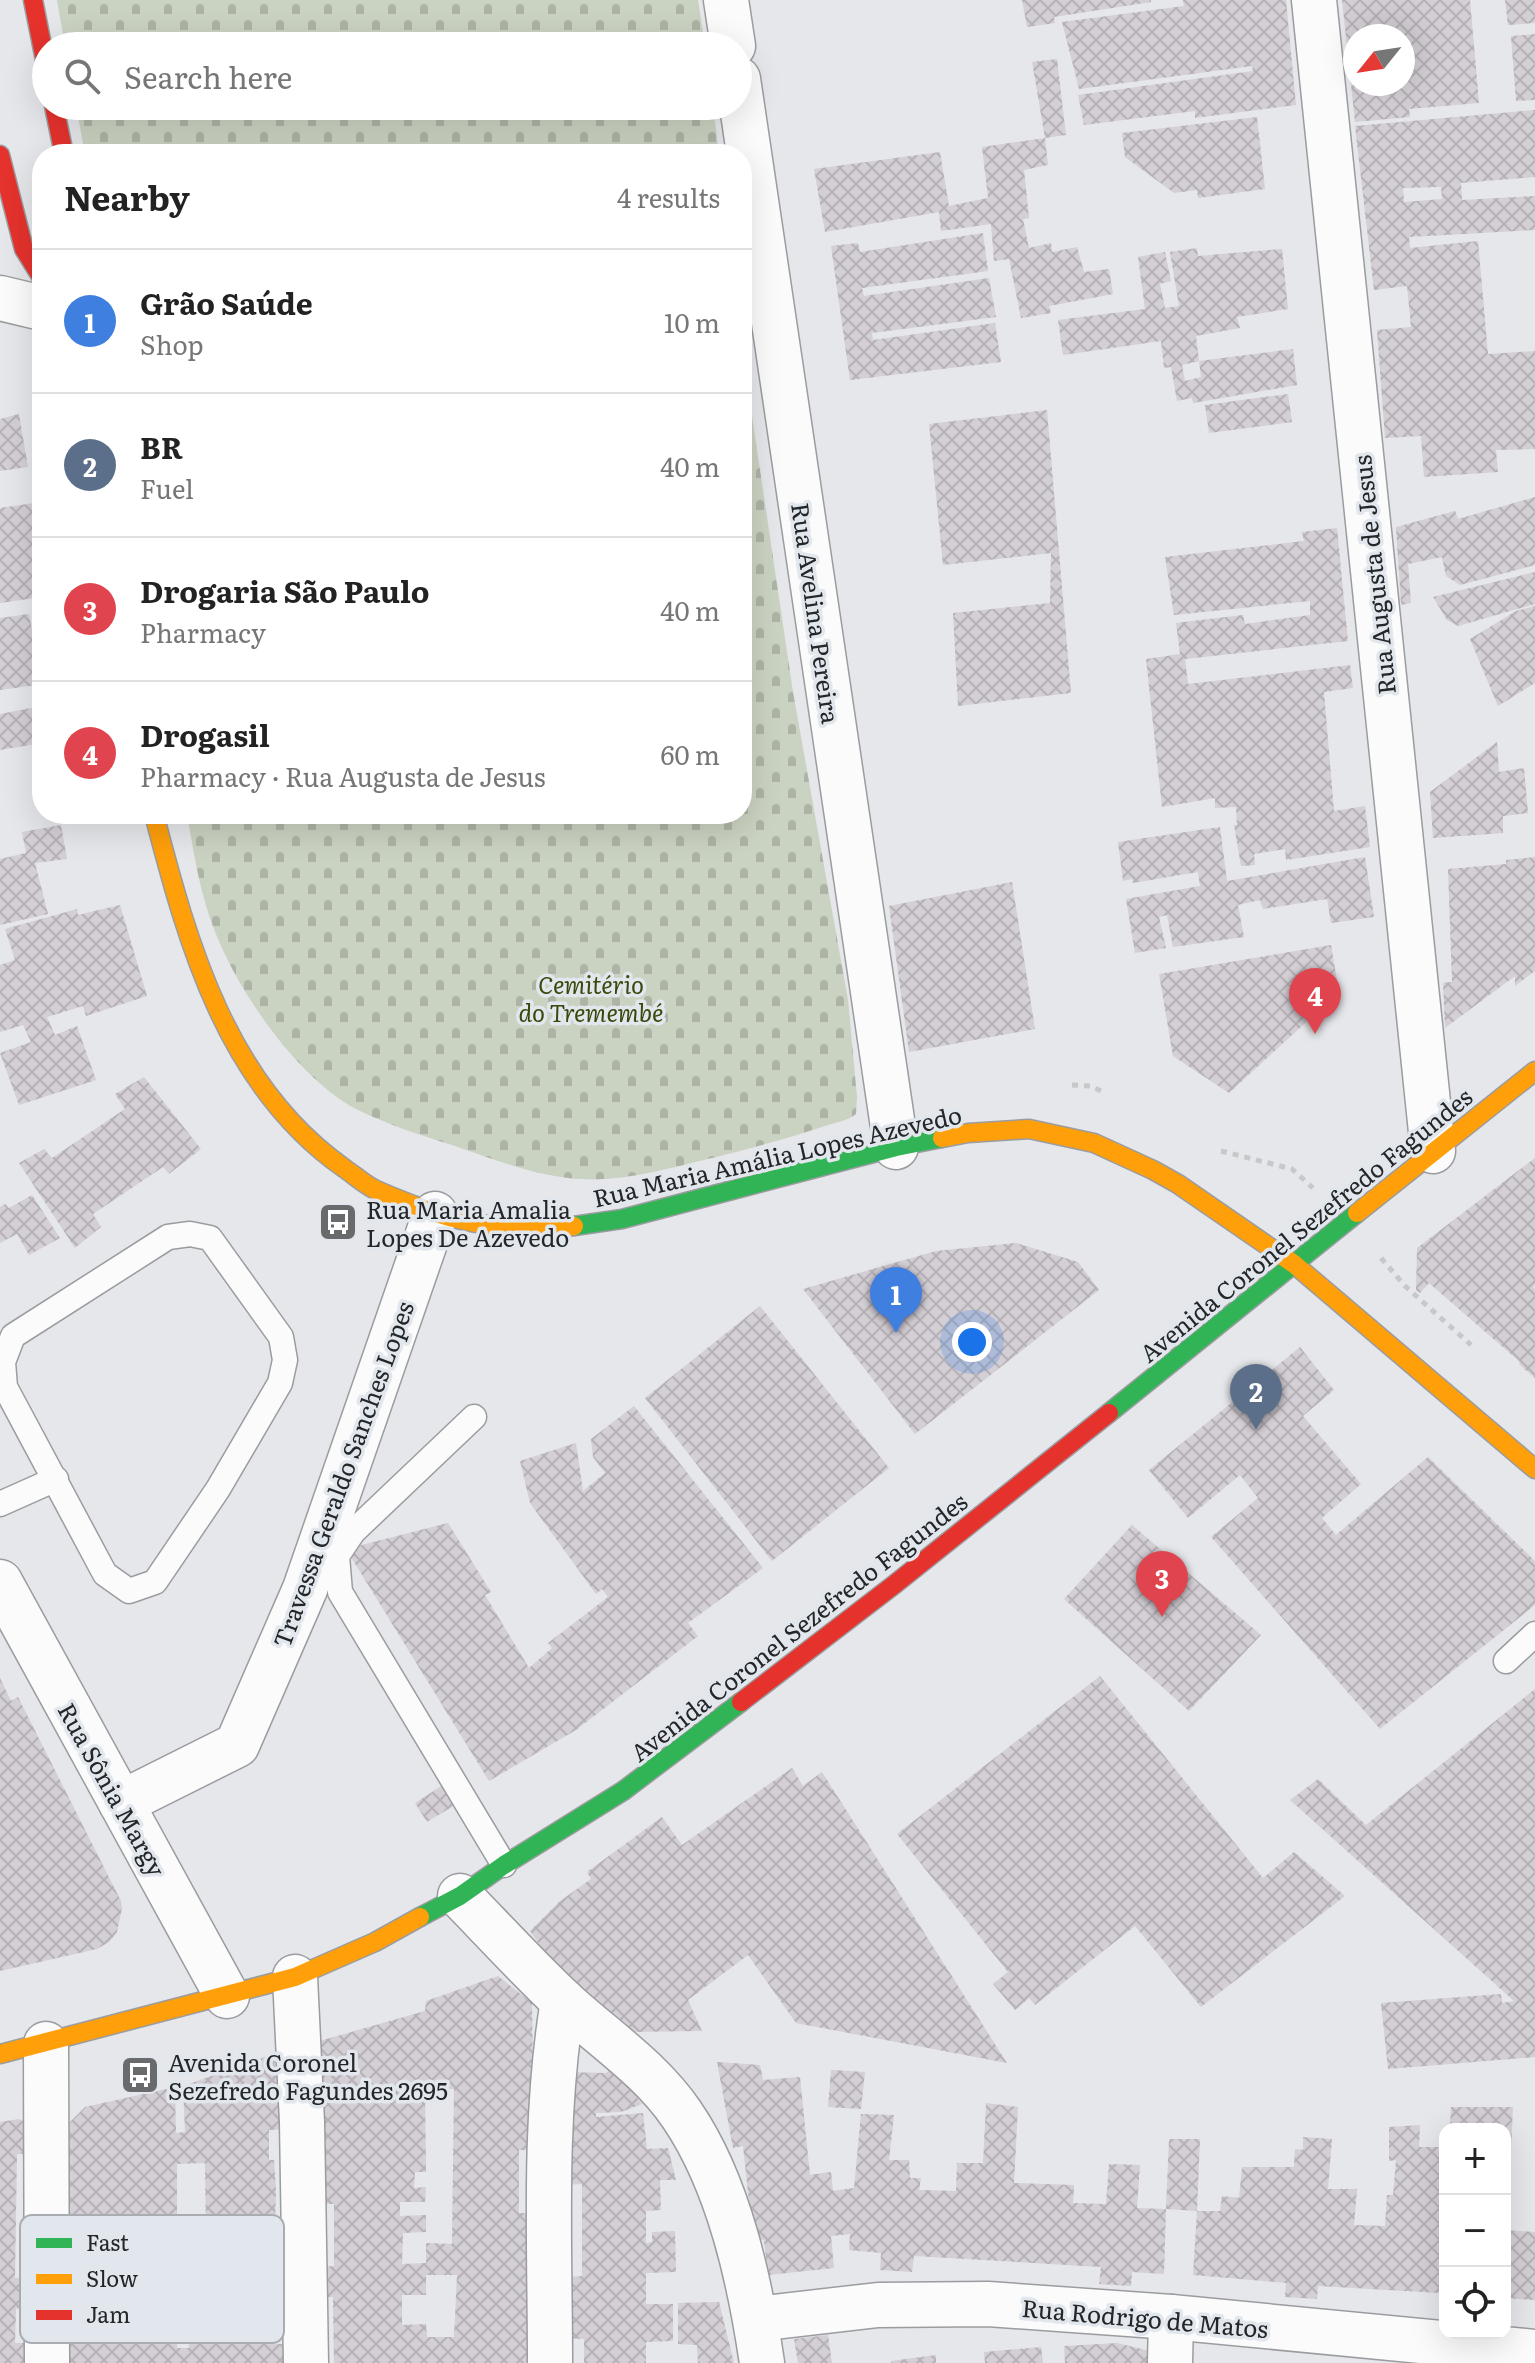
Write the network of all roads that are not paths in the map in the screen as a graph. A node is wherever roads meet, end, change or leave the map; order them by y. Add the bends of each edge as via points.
1 (33, 0) edge
2 (726, 0) edge
3 (1314, 0) edge
4 (39, 32) edge
5 (731, 32) edge
6 (57, 120) edge
7 (744, 120) edge
8 (62, 144) edge
9 (748, 144) edge
10 (0, 155) edge
11 (752, 174) edge
12 (32, 262) edge
13 (0, 298) edge
14 (32, 306) edge
15 (157, 824) edge
16 (1535, 1071) edge
17 (896, 1147) junction
18 (1433, 1151) junction
19 (435, 1214) junction
20 (1294, 1264) junction
21 (474, 1417) dead end
22 (1535, 1469) edge
23 (56, 1479) junction
24 (0, 1504) edge
25 (0, 1582) edge
26 (1535, 1634) edge
27 (1506, 1661) dead end
28 (121, 1803) junction
29 (504, 1865) junction
30 (460, 1896) junction
31 (295, 1977) junction
32 (227, 1996) junction
33 (563, 2001) junction
34 (46, 2044) junction
35 (0, 2054) edge
36 (47, 2215) edge
37 (1171, 2317) junction
38 (756, 2319) junction
39 (47, 2343) edge
40 (1335, 2349) edge
41 (1535, 2352) edge
42 (47, 2363) edge
43 (306, 2363) edge
44 (550, 2363) edge
45 (762, 2363) edge
46 (1170, 2363) edge

1 - 4 main road
2 - 5 street
3 - 18 street, Rua Augusta de Jesus
6 - 8 main road
7 - 9 street, Rua Avelina Pereira
10 - 12 main road
11 - 17 street, Rua Avelina Pereira
13 - 14 street
15 - 19 main road, Rua Maria Amália Lopes Azevedo via 179,910 214,1005 265,1093 315,1148 372,1188
16 - 18 main road, Avenida Coronel Sezefredo Fagundes
17 - 19 main road, Rua Maria Amália Lopes Azevedo via 622,1219 557,1229 483,1224
17 - 20 main road, Rua Maria Amália Lopes Azevedo via 968,1133 1029,1129 1094,1143 1178,1184
18 - 20 main road, Avenida Coronel Sezefredo Fagundes
19 - 28 street, Travessa Geraldo Sanches Lopes via 305,1589 237,1745
20 - 22 main road, Rua Maria Amália Lopes Azevedo
20 - 29 main road, Avenida Coronel Sezefredo Fagundes via 895,1584 636,1782
21 - 29 lane via 353,1532 337,1556 340,1592
23 - 23 lane via 105,1574 129,1591 155,1582 218,1489 280,1383 285,1360 281,1337 210,1238 168,1237 13,1336 3,1362 5,1387
23 - 24 lane
25 - 28 street, Rua Sônia Margy
26 - 27 lane
28 - 32 street, Rua Sônia Margy
29 - 30 main road, Avenida Coronel Sezefredo Fagundes
30 - 31 main road, Avenida Coronel Sezefredo Fagundes
30 - 33 street
31 - 32 main road, Avenida Coronel Sezefredo Fagundes
31 - 43 street
32 - 34 main road, Avenida Coronel Sezefredo Fagundes
33 - 38 street via 642,2070 681,2113 726,2209
33 - 44 street via 551,2099
34 - 35 main road, Avenida Coronel Sezefredo Fagundes
34 - 36 street
37 - 38 street, Rua Rodrigo de Matos via 988,2304 878,2305
37 - 40 street, Rua Rodrigo de Matos
37 - 46 street
38 - 45 street
39 - 42 street
40 - 41 street, Rua Rodrigo de Matos

